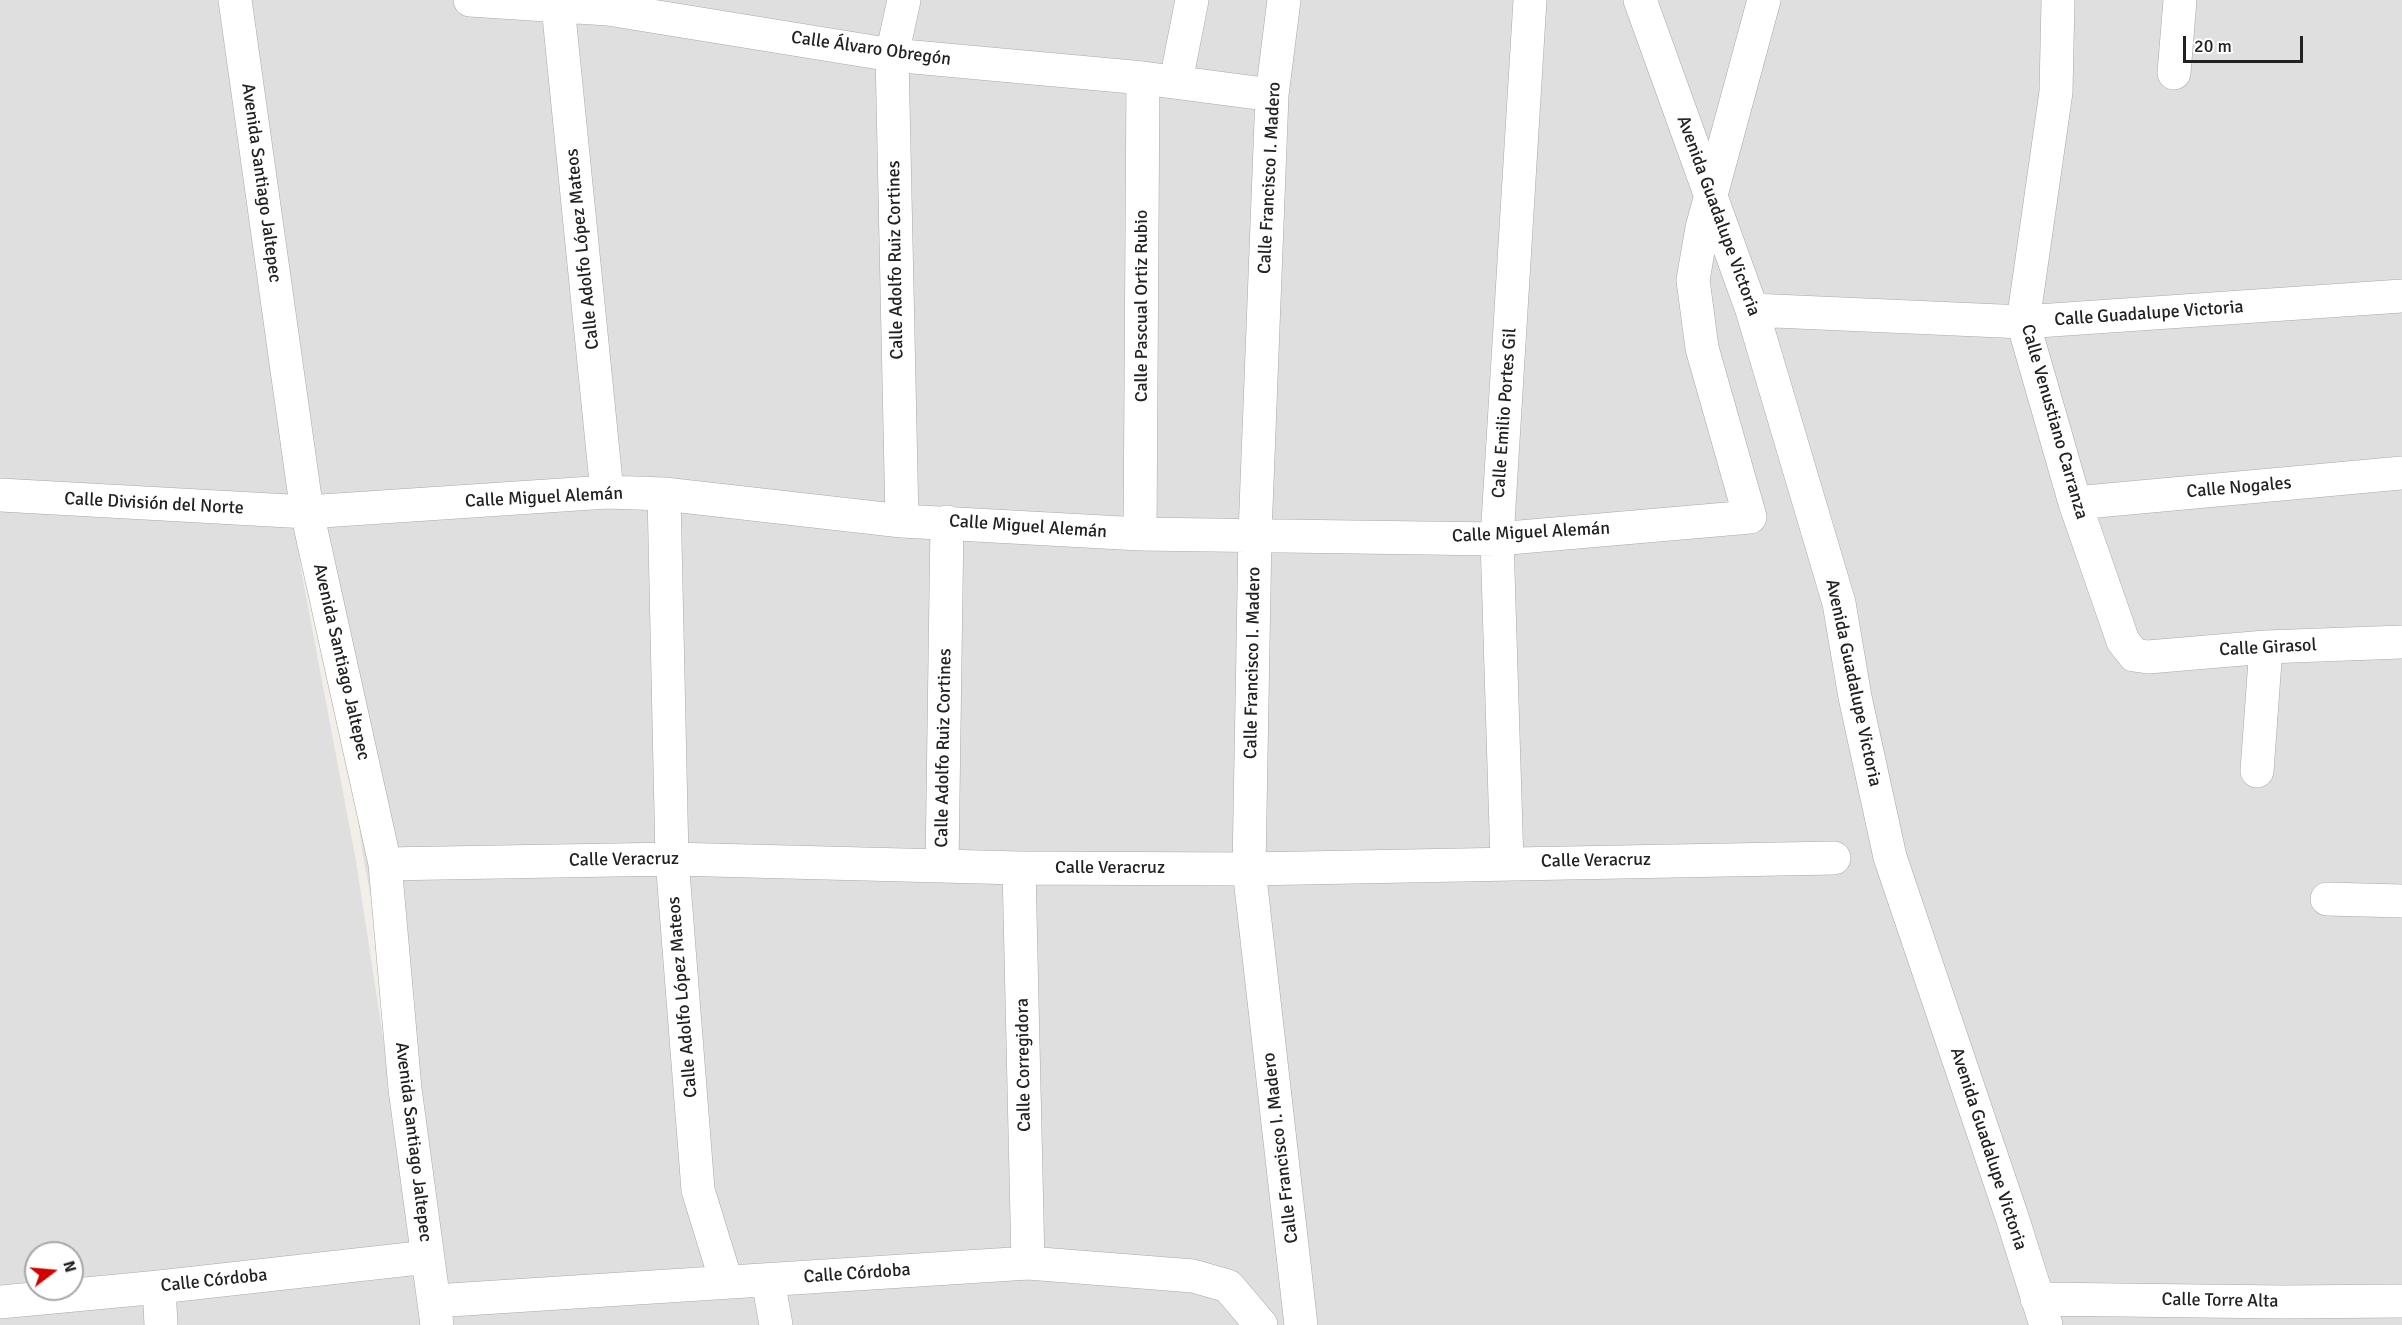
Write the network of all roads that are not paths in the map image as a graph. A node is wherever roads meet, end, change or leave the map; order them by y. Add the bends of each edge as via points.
1 (235, 0) edge
2 (473, 0) edge
3 (904, 0) edge
4 (1192, 0) edge
5 (1284, 0) edge
6 (1530, 0) edge
7 (1640, 0) edge
8 (1764, 0) edge
9 (2058, 0) edge
10 (2180, 0) edge
11 (610, 5) edge
12 (558, 6) junction
13 (892, 55) junction
14 (2174, 73) dead end
15 (1143, 78) junction
16 (1176, 81) junction
17 (1272, 95) junction
18 (1711, 195) junction
19 (2402, 296) edge
20 (1752, 310) junction
21 (2023, 322) junction
22 (2402, 473) edge
23 (607, 492) junction
24 (664, 494) junction
25 (0, 495) edge
26 (2075, 503) junction
27 (307, 512) junction
28 (902, 521) junction
29 (947, 522) junction
30 (1140, 534) junction
31 (1256, 534) junction
32 (1497, 539) junction
33 (2402, 642) edge
34 (2266, 647) junction
35 (2133, 655) joint
36 (2257, 771) dead end
37 (1834, 858) dead end
38 (672, 859) junction
39 (1507, 863) junction
40 (385, 864) junction
41 (942, 866) junction
42 (1019, 867) junction
43 (1249, 869) junction
44 (2327, 899) dead end
45 (2402, 901) edge
46 (428, 1257) junction
47 (1028, 1263) junction
48 (768, 1280) junction
49 (726, 1281) junction
50 (159, 1287) junction
51 (2402, 1301) edge
52 (0, 1302) edge
53 (2042, 1312) edge
54 (435, 1313) edge
55 (161, 1325) edge
56 (776, 1325) edge
57 (1261, 1325) edge
58 (1301, 1325) edge

1 - 27 street, Avenida Santiago Jaltepec
2 - 12 street, Calle Álvaro Obregón
3 - 13 street, Calle Adolfo Ruiz Cortines
4 - 16 street
5 - 17 street, Calle Francisco I. Madero
6 - 32 street, Calle Emilio Portes Gil
7 - 18 street, Avenida Guadalupe Victoria
8 - 18 street
9 - 21 street, Calle Venustiano Carranza via 2056,92
10 - 14 street
11 - 12 street, Calle Álvaro Obregón
11 - 13 street, Calle Álvaro Obregón
12 - 23 street, Calle Adolfo López Mateos
13 - 15 street, Calle Álvaro Obregón
13 - 28 street, Calle Adolfo Ruiz Cortines
15 - 16 street, Calle Álvaro Obregón
15 - 30 street, Calle Pascual Ortiz Rubio
16 - 17 street, Calle Álvaro Obregón
17 - 31 street, Calle Francisco I. Madero
18 - 20 street, Avenida Guadalupe Victoria
18 - 32 street, Calle Miguel Alemán via 1693,280 1702,348 1750,517
19 - 21 street, Calle Guadalupe Victoria
20 - 21 street, Calle Guadalupe Victoria
20 - 53 street, Avenida Guadalupe Victoria via 1839,603 1890,857
21 - 26 street, Calle Venustiano Carranza
22 - 26 street, Calle Nogales
23 - 24 street, Calle Miguel Alemán
23 - 27 street, Calle Miguel Alemán
24 - 28 street, Calle Miguel Alemán
24 - 38 street, Calle Adolfo López Mateos
25 - 27 street, Calle División del Norte
26 - 35 street, Calle Venustiano Carranza via 2122,641
27 - 40 street, Avenida Santiago Jaltepec
28 - 29 street, Calle Miguel Alemán
29 - 30 street, Calle Miguel Alemán
29 - 41 street, Calle Adolfo Ruiz Cortines
30 - 31 street, Calle Miguel Alemán
31 - 32 street, Calle Miguel Alemán
31 - 43 street, Calle Francisco I. Madero
32 - 39 street, Calle Emilio Portes Gil
33 - 34 street, Calle Girasol
34 - 35 street, Calle Girasol
34 - 36 street
37 - 39 street, Calle Veracruz
38 - 40 street, Calle Veracruz
38 - 41 street, Calle Veracruz
38 - 49 street, Calle Adolfo López Mateos via 698,1190
39 - 43 street, Calle Veracruz
40 - 46 street, Avenida Santiago Jaltepec via 405,1089
41 - 42 street, Calle Veracruz
42 - 43 street, Calle Veracruz
42 - 47 street, Calle Corregidora
43 - 58 street, Calle Francisco I. Madero
44 - 45 street
46 - 50 street, Calle Córdoba
46 - 54 street, Avenida Santiago Jaltepec
47 - 48 street, Calle Córdoba
47 - 57 street, Calle Córdoba via 1193,1276 1228,1286
48 - 49 street, Calle Córdoba
48 - 56 street
49 - 54 street, Calle Córdoba
50 - 52 street, Calle Córdoba
50 - 55 street
51 - 53 street, Calle Torre Alta

